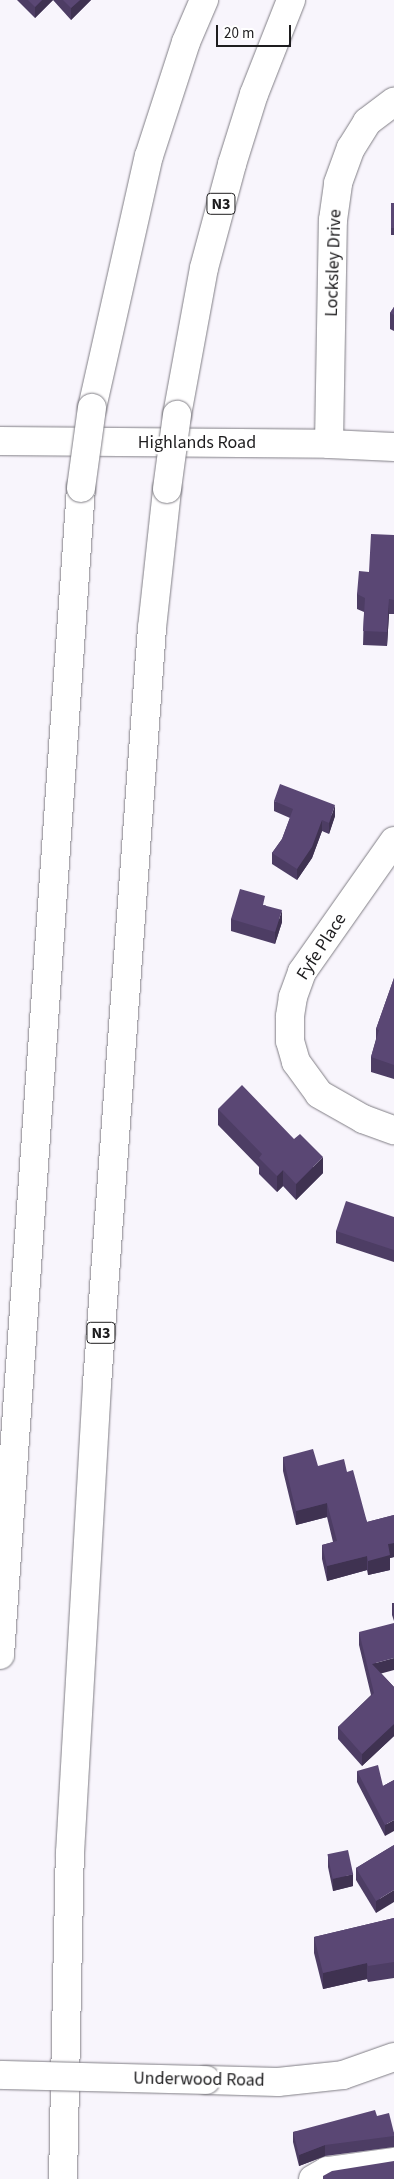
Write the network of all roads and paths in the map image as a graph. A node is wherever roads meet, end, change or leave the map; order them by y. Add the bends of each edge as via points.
1 (204, 0) edge
2 (291, 0) edge
3 (394, 102) edge
4 (0, 441) edge
5 (329, 444) junction
6 (394, 448) edge
7 (394, 841) edge
8 (394, 1130) edge
9 (0, 1655) edge
10 (394, 2058) edge
11 (0, 2075) edge
12 (394, 2162) edge
13 (63, 2179) edge
14 (313, 2179) edge

1 - 9 main road, bridge via 186,42 149,156 92,408 81,488
2 - 13 main road, N3, bridge via 254,94 204,268 177,415 152,628 96,1394 70,1853
3 - 5 main road, Locksley Drive via 368,122 352,148 338,183 333,220
4 - 5 main road, Highlands Road
5 - 6 main road, Highlands Road
7 - 8 main road, Fyfe Place via 302,972 292,997 290,1017 290,1041 296,1062 319,1094 363,1120
10 - 11 main road, Underwood Road, bridge via 343,2075 278,2082
12 - 14 main road via 327,2171

